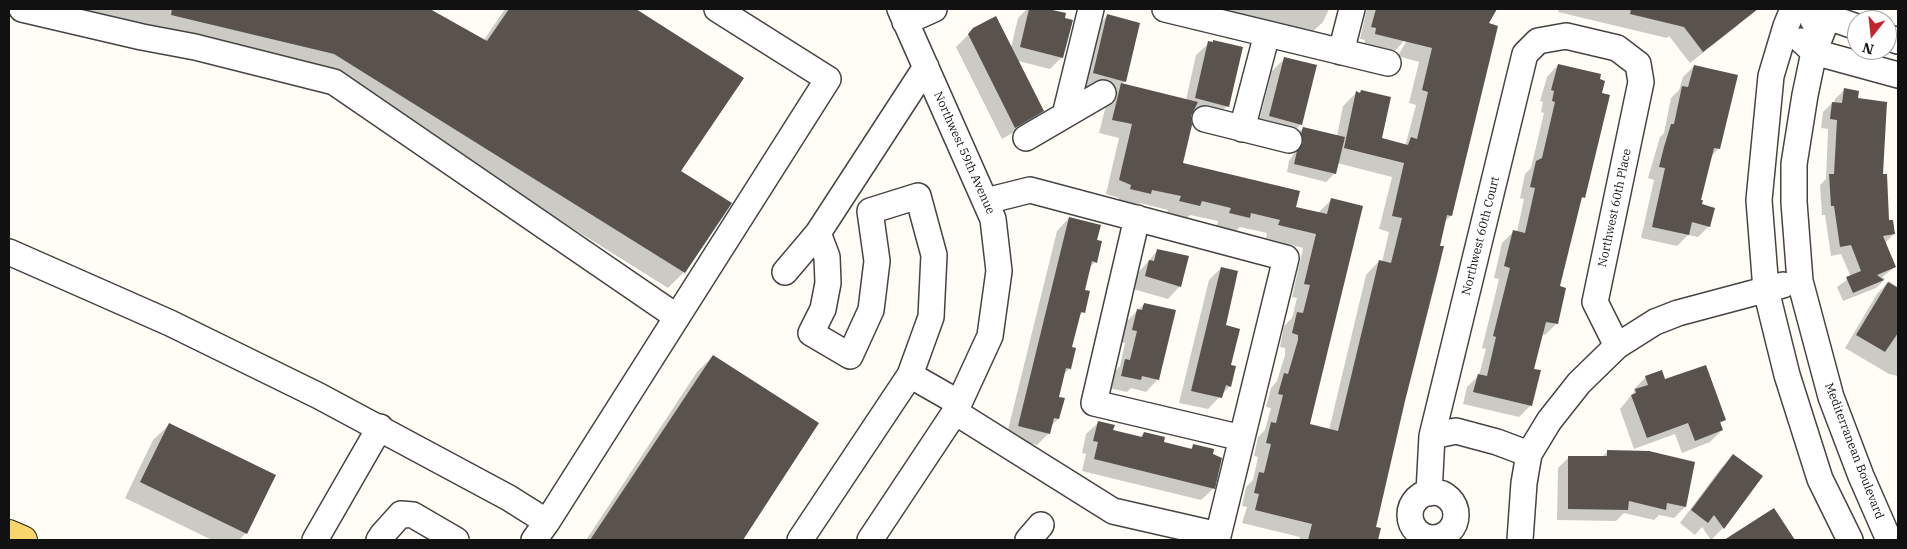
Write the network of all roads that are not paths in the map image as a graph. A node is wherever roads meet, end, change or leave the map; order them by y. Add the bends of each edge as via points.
1 (22, 9) edge
2 (717, 9) edge
3 (934, 9) edge
4 (1091, 9) edge
5 (1170, 9) edge
6 (1352, 9) edge
7 (1198, 12) edge
8 (1830, 13) edge
9 (903, 15) edge
10 (1790, 17) edge
11 (1847, 22) edge
12 (1267, 34) junction
13 (1342, 52) junction
14 (1814, 52) junction
15 (1388, 63) dead end
16 (1638, 64) joint
17 (926, 67) junction
18 (1898, 75) edge
19 (1103, 93) dead end
20 (1066, 115) junction
21 (1205, 119) dead end
22 (1242, 129) junction
23 (1026, 138) dead end
24 (1289, 140) dead end
25 (851, 182) junction
26 (986, 201) junction
27 (870, 211) junction
28 (1137, 218) junction
29 (818, 232) junction
30 (9, 252) edge
31 (785, 272) dead end
32 (1800, 281) junction
33 (1766, 290) junction
34 (677, 317) junction
35 (1618, 346) junction
36 (910, 375) junction
37 (957, 408) junction
38 (380, 427) junction
39 (1432, 436) junction
40 (1242, 438) junction
41 (1529, 454) junction
42 (1429, 493) dead end
43 (540, 531) edge
44 (429, 533) edge
45 (9, 534) edge
46 (1217, 537) edge
47 (23, 540) edge
48 (315, 540) edge
49 (379, 540) edge
50 (456, 540) edge
51 (800, 540) edge
52 (870, 540) edge
53 (1520, 540) edge
54 (1850, 540) edge
55 (1889, 540) edge

1 - 34 street via 334,82
2 - 34 street via 828,79
3 - 9 street
4 - 20 street
5 - 7 street
6 - 13 street
7 - 12 street
8 - 10 street
8 - 11 street
8 - 14 street, Mediterranean Boulevard
9 - 17 street, Northwest 59th Avenue
10 - 14 street
10 - 33 street via 1771,76 1759,200
12 - 13 street
12 - 22 street
13 - 15 street
14 - 18 street
14 - 32 street, Mediterranean Boulevard via 1794,164
16 - 35 street, Northwest 60th Place via 1642,82 1595,302
16 - 39 street, Northwest 60th Court via 1617,48 1566,36 1538,41 1525,54
17 - 25 street
17 - 26 street, Northwest 59th Avenue
19 - 20 street
20 - 23 street
21 - 22 street
22 - 24 street
25 - 27 street
25 - 29 street
26 - 28 street via 1030,190
26 - 37 street, Northwest 59th Avenue via 993,219 999,271 990,336
27 - 29 street via 877,261 870,310 850,356 811,333 823,309 828,283 826,257
27 - 36 street via 918,196 934,255 931,317
28 - 40 street via 1286,258
28 - 40 street via 1094,403
29 - 31 street
30 - 38 street via 170,323
32 - 33 street
32 - 55 street, Mediterranean Boulevard via 1831,397
33 - 35 street via 1654,322
33 - 54 street via 1787,375 1820,479
34 - 43 street
35 - 41 street via 1574,390 1549,421
36 - 37 street
36 - 51 street
37 - 46 street via 1113,511
37 - 52 street, Northwest 59th Avenue
38 - 43 street via 509,498
38 - 48 street
39 - 41 street via 1456,431
39 - 42 street, Northwest 60th Court
40 - 46 street
41 - 53 street
44 - 49 street via 413,515 401,514
44 - 50 street
45 - 47 main road

